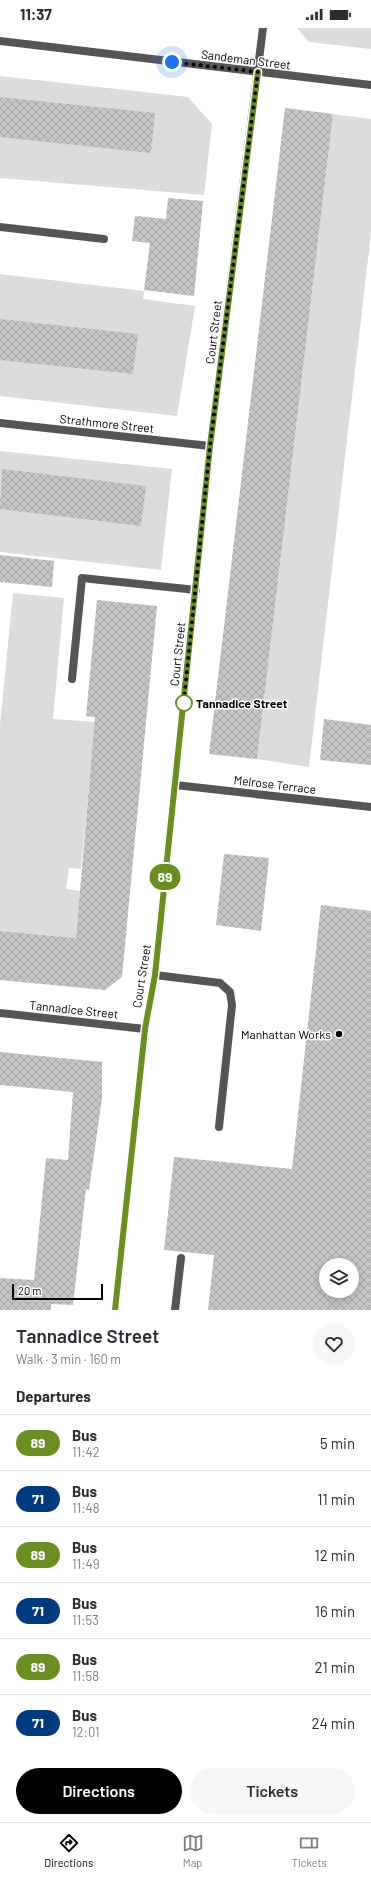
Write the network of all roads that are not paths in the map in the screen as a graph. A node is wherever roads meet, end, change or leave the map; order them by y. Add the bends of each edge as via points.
1 (263, 28) edge
2 (0, 41) edge
3 (258, 72) junction
4 (371, 85) edge
5 (0, 227) edge
6 (104, 239) dead end
7 (0, 423) edge
8 (210, 446) junction
9 (196, 590) junction
10 (72, 679) dead end
11 (175, 785) junction
12 (371, 808) edge
13 (155, 975) junction
14 (0, 1013) edge
15 (145, 1029) junction
16 (219, 1126) dead end
17 (181, 1258) dead end
18 (115, 1310) edge
19 (175, 1310) edge

1 - 3 street, Court Street
2 - 3 street, Sandeman Street
3 - 4 street, Sandeman Street
3 - 8 street, Court Street
5 - 6 street
7 - 8 street, Strathmore Street
8 - 9 street, Court Street
9 - 10 street via 82,578
9 - 11 street, Court Street
11 - 12 street, Melrose Terrace
11 - 13 street, Court Street
13 - 15 street, Court Street
13 - 16 street via 220,982 230,992 232,1005
14 - 15 street, Tannadice Street
15 - 18 street, Court Street
17 - 19 street

